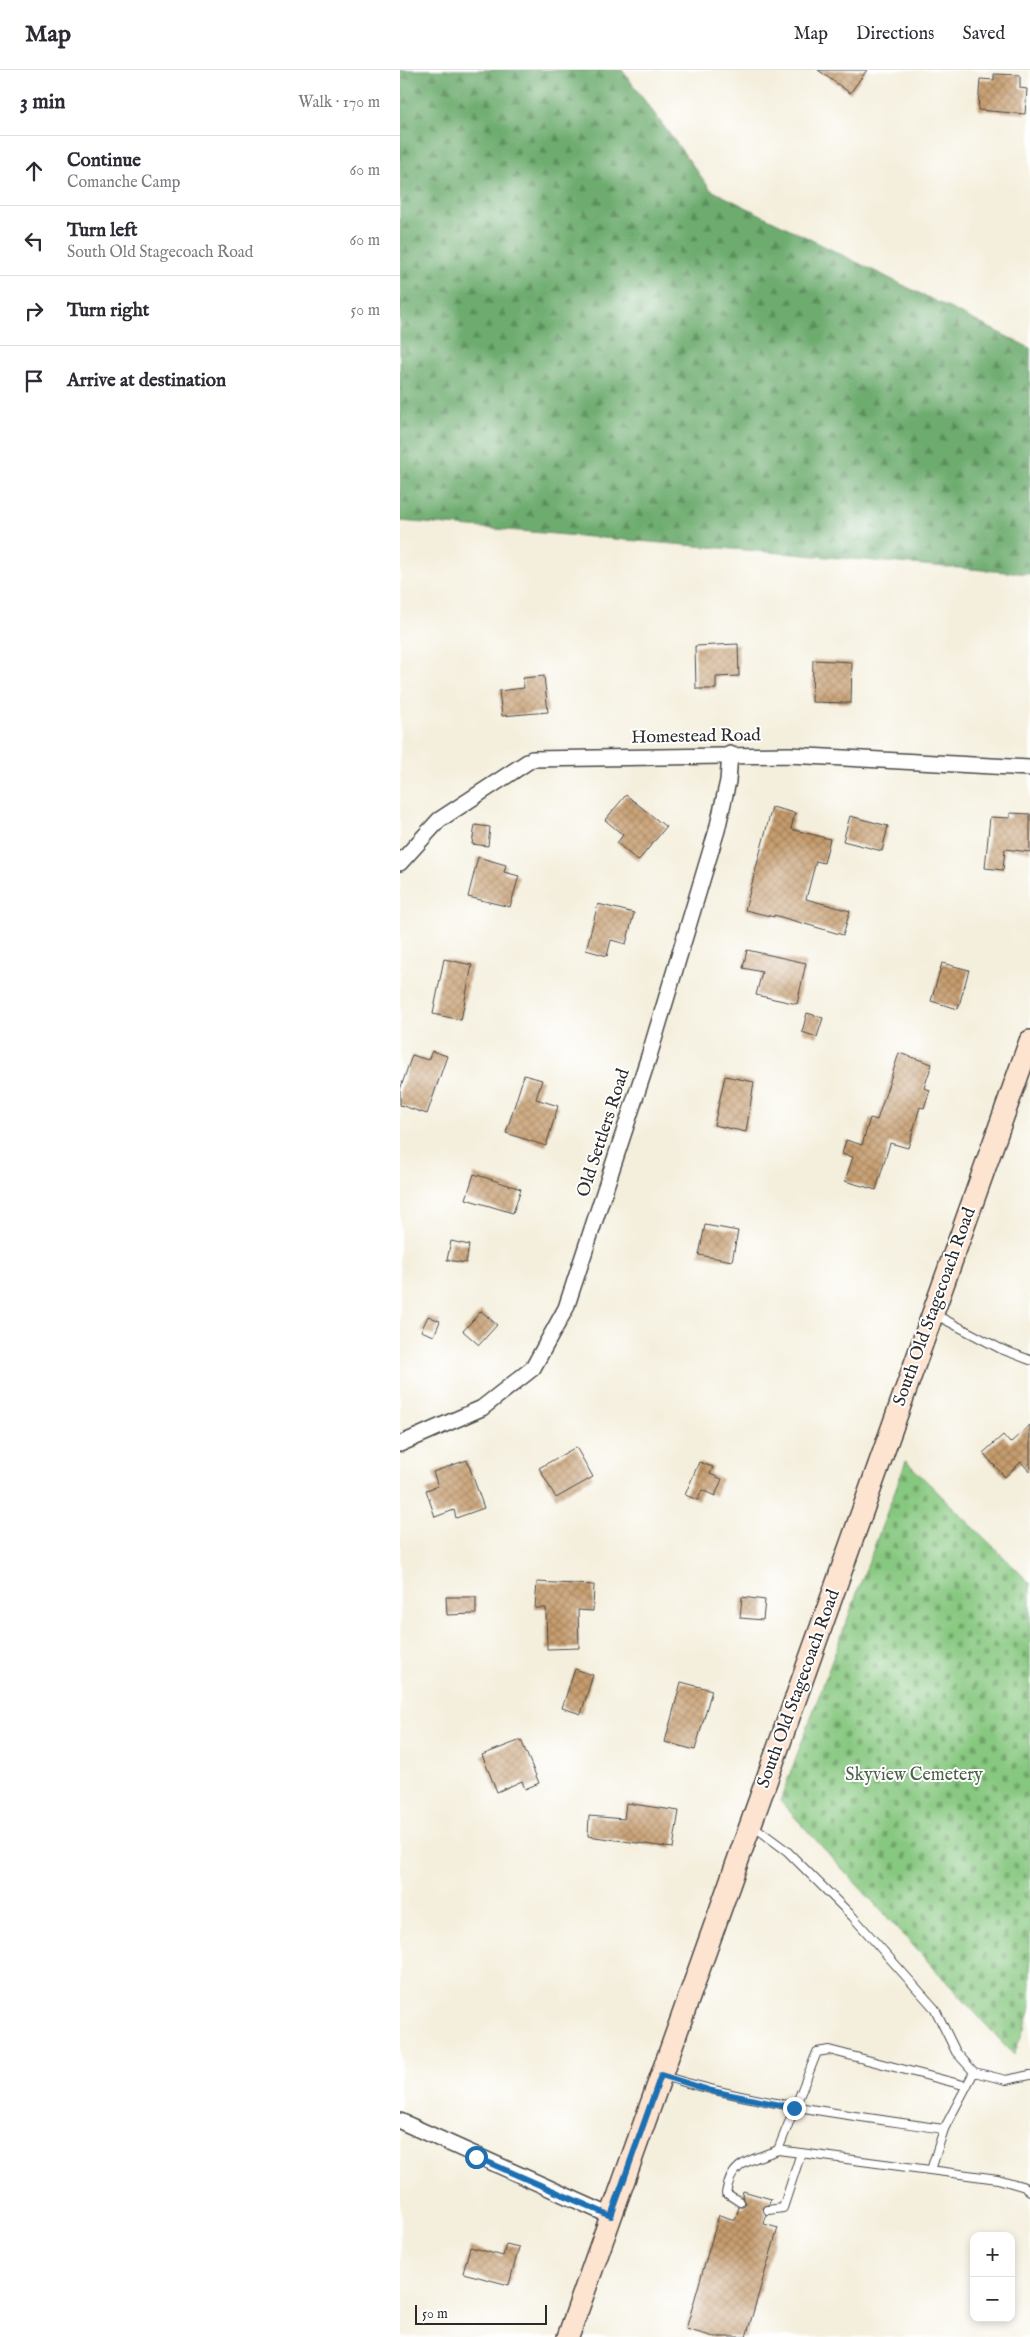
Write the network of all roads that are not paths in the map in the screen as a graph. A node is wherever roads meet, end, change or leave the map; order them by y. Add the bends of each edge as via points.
1 (730, 754) junction
2 (1030, 768) edge
3 (400, 863) edge
4 (1030, 1041) edge
5 (932, 1313) junction
6 (1030, 1360) edge
7 (400, 1444) edge
8 (750, 1824) junction
9 (974, 2072) junction
10 (661, 2075) junction
11 (1030, 2075) edge
12 (967, 2086) junction
13 (794, 2108) junction
14 (400, 2121) edge
15 (944, 2129) junction
16 (778, 2150) junction
17 (801, 2153) junction
18 (931, 2170) junction
19 (1030, 2191) edge
20 (740, 2202) dead end
21 (768, 2210) dead end
22 (611, 2216) junction
23 (568, 2337) edge

1 - 2 street, Homestead Road
1 - 3 street, Homestead Road via 532,759 438,820
1 - 7 street, Old Settlers Road via 728,782 717,830 649,1056 566,1308 534,1368 482,1408
4 - 5 street, South Old Stagecoach Road
5 - 6 lane via 1001,1349
5 - 8 street, South Old Stagecoach Road
8 - 9 lane via 787,1851 853,1917 935,2009 956,2052
8 - 10 street, South Old Stagecoach Road
9 - 11 lane via 1006,2080
9 - 12 lane
10 - 13 lane via 712,2091
10 - 22 street, South Old Stagecoach Road
12 - 13 lane via 829,2050 817,2052
12 - 15 lane
13 - 15 lane
13 - 16 lane
14 - 22 street
15 - 18 lane
16 - 17 lane
16 - 20 lane via 738,2166 728,2179 726,2192
17 - 18 lane
17 - 21 lane via 783,2208
18 - 19 lane via 998,2179
22 - 23 street, South Old Stagecoach Road

